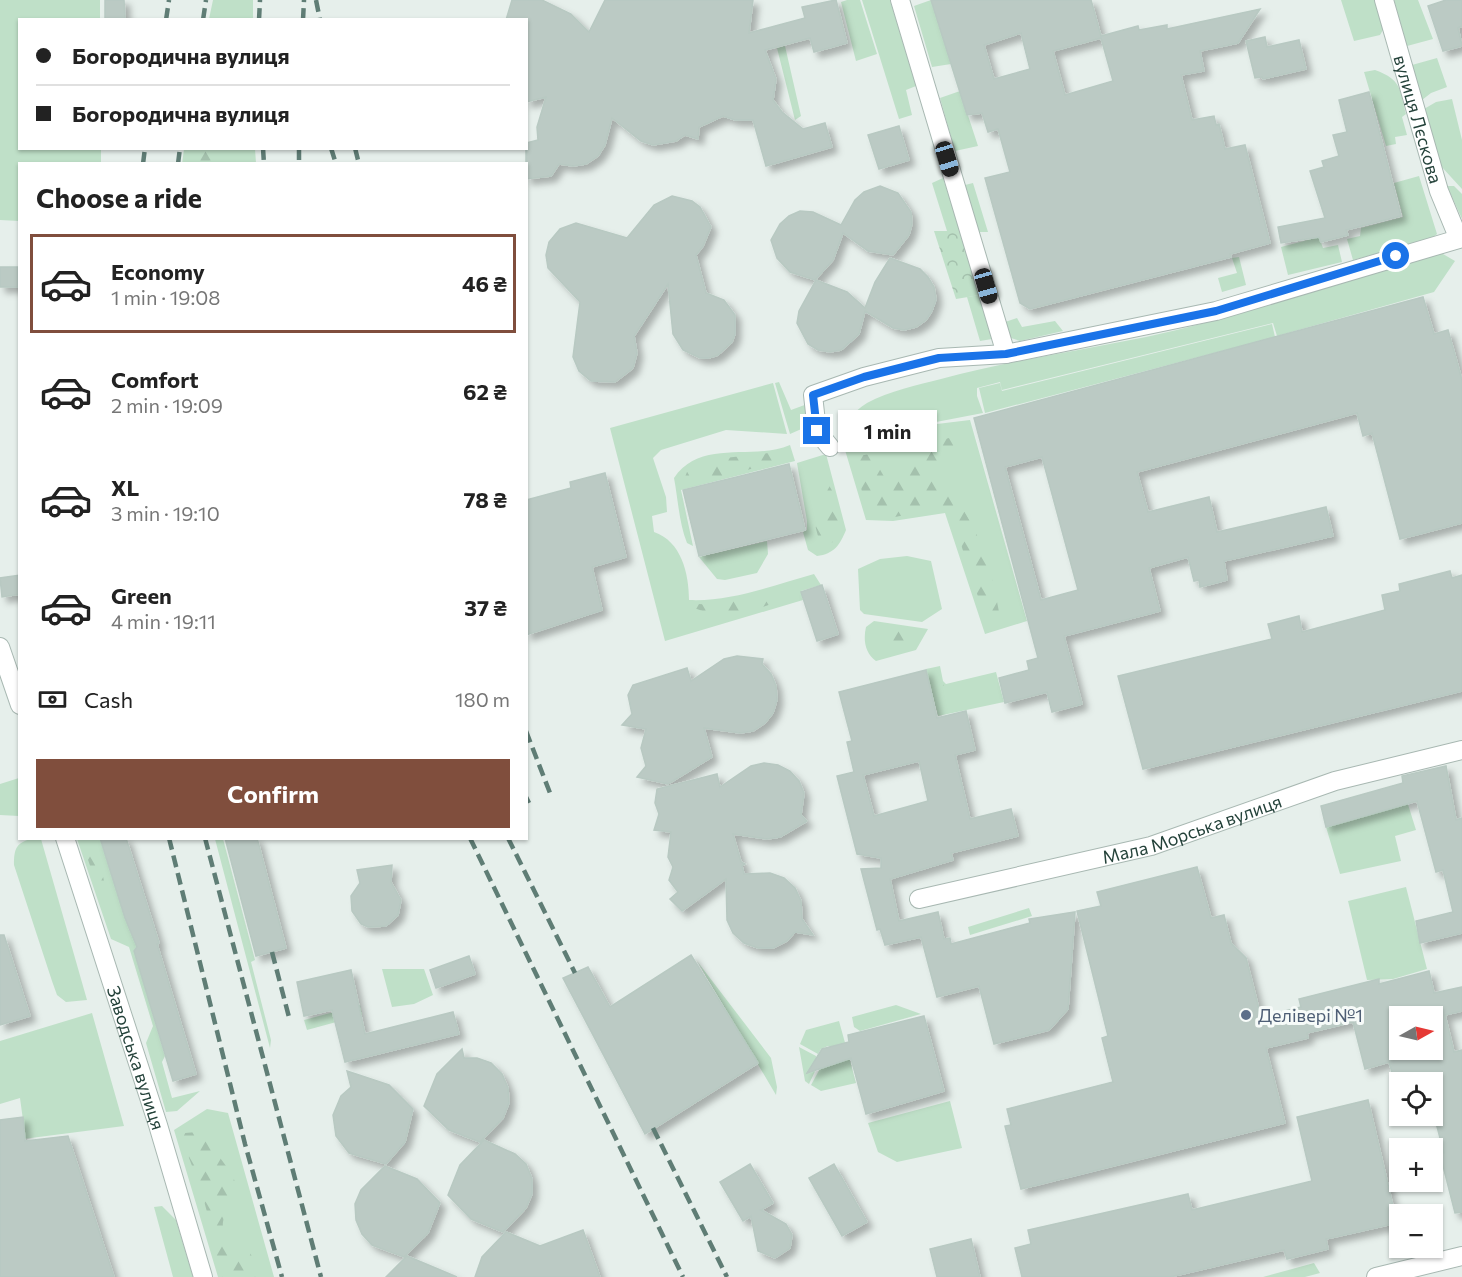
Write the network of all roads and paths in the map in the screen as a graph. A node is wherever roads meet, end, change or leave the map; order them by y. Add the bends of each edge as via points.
1 (900, 0) edge
2 (1384, 0) edge
3 (1460, 238) edge
4 (1006, 354) junction
5 (830, 447) dead end
6 (0, 647) edge
7 (18, 699) edge
8 (1462, 750) edge
9 (66, 840) edge
10 (919, 899) dead end
11 (1462, 1256) edge
12 (1440, 1269) edge
13 (203, 1277) edge
14 (1376, 1277) edge

1 - 4 street
2 - 3 street, вулиця Лєскова via 1439,191
3 - 4 street via 1216,311
4 - 5 street via 939,358 813,395 817,431
6 - 7 street
8 - 10 street, Мала Морська вулиця via 1335,781 1151,846
9 - 13 street, Заводська вулиця
11 - 12 street
12 - 14 street

